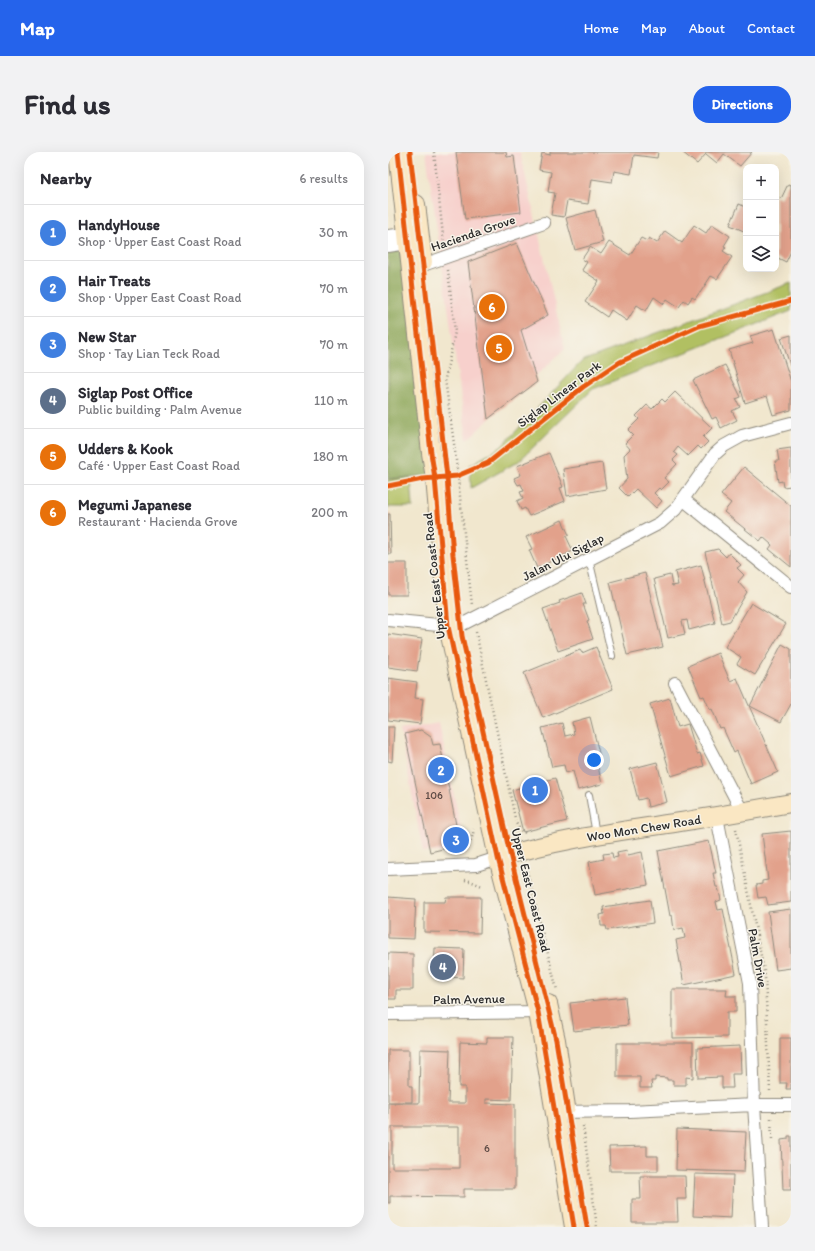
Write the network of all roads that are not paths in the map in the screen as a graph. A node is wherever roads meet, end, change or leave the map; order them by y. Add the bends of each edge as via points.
1 (398, 152) edge
2 (410, 152) edge
3 (544, 223) dead end
4 (388, 236) edge
5 (412, 239) junction
6 (388, 246) edge
7 (417, 266) junction
8 (791, 423) edge
9 (684, 500) junction
10 (589, 559) junction
11 (791, 587) edge
12 (463, 617) junction
13 (388, 620) edge
14 (612, 656) dead end
15 (675, 683) dead end
16 (589, 795) dead end
17 (791, 803) edge
18 (742, 811) junction
19 (717, 817) junction
20 (596, 835) junction
21 (504, 856) junction
22 (388, 870) edge
23 (544, 1012) junction
24 (388, 1014) edge
25 (754, 1105) junction
26 (791, 1105) edge
27 (561, 1112) junction
28 (574, 1227) edge
29 (587, 1227) edge
30 (762, 1227) edge

1 - 5 main road, Upper East Coast Road
2 - 5 main road, Upper East Coast Road
3 - 7 street, Hacienda Grove
4 - 5 street
5 - 6 street
5 - 7 main road, Upper East Coast Road
7 - 12 main road, Upper East Coast Road via 431,453
7 - 12 main road, Upper East Coast Road via 456,476
8 - 9 street, Jalan Ulu Siglap via 742,436 727,443 715,454
9 - 10 street, Jalan Ulu Siglap via 660,523
9 - 11 street
10 - 12 street, Jalan Ulu Siglap
10 - 14 lane
12 - 13 street, Upper East Coast Road
12 - 21 main road, Upper East Coast Road
15 - 18 street
16 - 20 lane
17 - 18 main road, Woo Mon Chew Road
18 - 19 main road, Woo Mon Chew Road
19 - 20 main road, Woo Mon Chew Road
19 - 25 street, Palm Drive via 750,984
20 - 21 main road, Woo Mon Chew Road via 537,846
21 - 22 street via 476,865
21 - 23 main road, Upper East Coast Road
23 - 24 street, Palm Avenue
23 - 27 main road, Upper East Coast Road
25 - 26 street
25 - 27 street
25 - 30 street, Palm Drive
27 - 28 main road, Upper East Coast Road
27 - 29 main road, Upper East Coast Road

